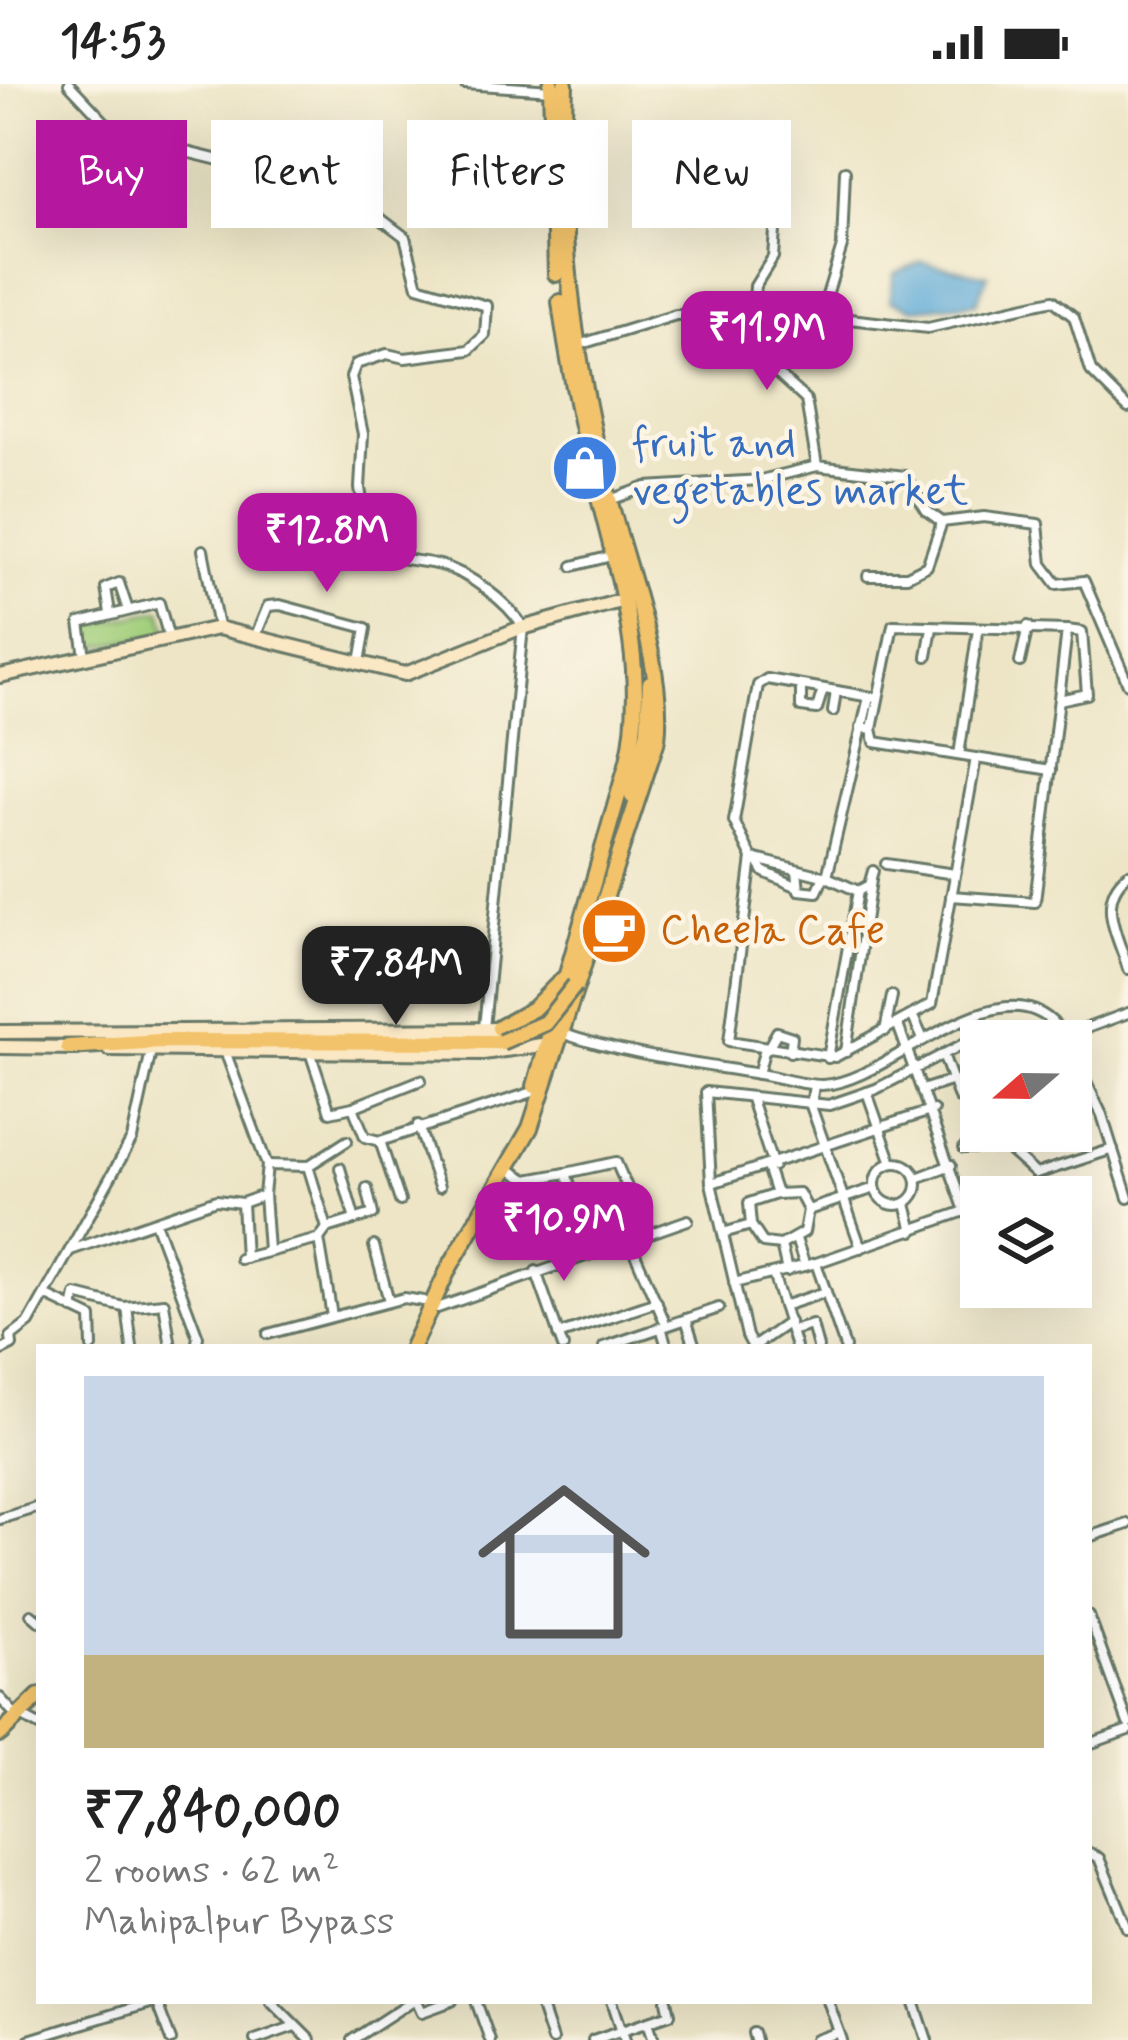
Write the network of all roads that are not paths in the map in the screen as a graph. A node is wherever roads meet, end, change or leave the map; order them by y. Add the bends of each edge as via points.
1 (69, 84) edge
2 (464, 84) edge
3 (558, 87) edge
4 (844, 171) dead end
5 (775, 228) edge
6 (778, 314) junction
7 (821, 315) junction
8 (748, 316) junction
9 (572, 347) junction
10 (758, 354) junction
11 (1128, 408) edge
12 (817, 466) junction
13 (609, 500) junction
14 (942, 522) junction
15 (202, 550) dead end
16 (613, 555) junction
17 (573, 566) dead end
18 (868, 576) dead end
19 (624, 600) junction
20 (128, 610) junction
21 (110, 614) junction
22 (1028, 626) junction
23 (523, 627) junction
24 (218, 628) junction
25 (932, 628) junction
26 (979, 629) junction
27 (1067, 630) junction
28 (256, 635) junction
29 (169, 638) junction
30 (85, 656) junction
31 (927, 656) dead end
32 (1020, 662) dead end
33 (359, 663) junction
34 (650, 672) junction
35 (0, 676) edge
36 (1128, 684) edge
37 (801, 685) junction
38 (823, 689) junction
39 (836, 691) junction
40 (873, 697) junction
41 (1059, 700) junction
42 (833, 711) dead end
43 (866, 728) junction
44 (958, 755) junction
45 (976, 758) junction
46 (1051, 770) junction
47 (754, 858) junction
48 (886, 865) dead end
49 (797, 869) junction
50 (955, 874) junction
51 (1128, 874) edge
52 (825, 877) junction
53 (796, 886) junction
54 (858, 892) junction
55 (951, 896) junction
56 (1128, 969) edge
57 (571, 980) junction
58 (892, 996) dead end
59 (1128, 1013) edge
60 (914, 1017) junction
61 (972, 1020) edge
62 (1046, 1020) edge
63 (898, 1025) junction
64 (960, 1025) edge
65 (1092, 1028) edge
66 (0, 1032) edge
67 (494, 1033) junction
68 (884, 1033) junction
69 (554, 1038) junction
70 (923, 1039) junction
71 (909, 1046) junction
72 (960, 1046) edge
73 (0, 1047) edge
74 (68, 1047) junction
75 (766, 1048) junction
76 (151, 1051) junction
77 (225, 1051) junction
78 (310, 1052) junction
79 (790, 1052) junction
80 (846, 1054) junction
81 (943, 1054) junction
82 (829, 1058) junction
83 (918, 1068) junction
84 (758, 1074) junction
85 (421, 1080) dead end
86 (952, 1080) junction
87 (814, 1084) junction
88 (926, 1089) junction
89 (533, 1092) junction
90 (866, 1092) junction
91 (960, 1095) edge
92 (751, 1099) junction
93 (1092, 1101) edge
94 (811, 1106) junction
95 (353, 1107) junction
96 (933, 1110) junction
97 (418, 1125) junction
98 (879, 1130) junction
99 (347, 1141) dead end
100 (380, 1142) junction
101 (827, 1149) junction
102 (1112, 1149) junction
103 (1011, 1152) edge
104 (892, 1163) junction
105 (267, 1165) junction
106 (308, 1166) junction
107 (951, 1166) junction
108 (770, 1167) junction
109 (340, 1168) dead end
110 (508, 1168) junction
111 (566, 1173) junction
112 (917, 1178) junction
113 (712, 1183) junction
114 (440, 1187) dead end
115 (627, 1187) dead end
116 (875, 1187) junction
117 (367, 1188) dead end
118 (776, 1194) junction
119 (264, 1195) junction
120 (844, 1198) junction
121 (1128, 1198) edge
122 (400, 1201) dead end
123 (242, 1203) junction
124 (906, 1204) junction
125 (808, 1210) junction
126 (355, 1220) junction
127 (688, 1220) dead end
128 (155, 1222) junction
129 (751, 1226) junction
130 (327, 1228) junction
131 (913, 1231) junction
132 (723, 1233) junction
133 (319, 1239) junction
134 (796, 1239) junction
135 (629, 1240) junction
136 (781, 1245) junction
137 (374, 1246) dead end
138 (861, 1248) junction
139 (71, 1250) junction
140 (268, 1250) junction
141 (593, 1252) junction
142 (816, 1263) junction
143 (805, 1266) junction
144 (788, 1270) junction
145 (536, 1271) junction
146 (773, 1274) junction
147 (734, 1283) junction
148 (826, 1292) junction
149 (45, 1295) junction
150 (389, 1301) junction
151 (657, 1302) junction
152 (425, 1306) junction
153 (783, 1306) junction
154 (127, 1307) junction
155 (719, 1308) dead end
156 (73, 1309) junction
157 (332, 1316) junction
158 (686, 1318) junction
159 (662, 1324) junction
160 (790, 1326) junction
161 (268, 1334) dead end
162 (558, 1335) junction
163 (92, 1344) edge
164 (132, 1344) edge
165 (171, 1344) edge
166 (197, 1344) edge
167 (405, 1344) edge
168 (413, 1344) edge
169 (562, 1344) edge
170 (620, 1344) edge
171 (667, 1344) edge
172 (694, 1344) edge
173 (752, 1344) edge
174 (758, 1344) edge
175 (795, 1344) edge
176 (817, 1344) edge
177 (844, 1344) edge
178 (0, 1352) edge
179 (36, 1508) edge
180 (0, 1519) edge
181 (1128, 1524) edge
182 (1092, 1536) edge
183 (1092, 1624) edge
184 (36, 1695) edge
185 (0, 1698) edge
186 (15, 1713) junction
187 (0, 1724) edge
188 (36, 1724) edge
189 (1128, 1726) edge
190 (0, 1734) edge
191 (1092, 1743) edge
192 (1092, 1854) edge
193 (1128, 1928) edge
194 (135, 2004) edge
195 (157, 2004) edge
196 (274, 2004) edge
197 (410, 2004) edge
198 (416, 2004) edge
199 (444, 2004) edge
200 (477, 2004) edge
201 (540, 2004) edge
202 (614, 2004) edge
203 (668, 2004) edge
204 (829, 2004) edge
205 (915, 2004) edge
206 (648, 2022) junction
207 (295, 2026) junction
208 (624, 2035) edge
209 (841, 2036) edge
210 (364, 2037) edge
211 (29, 2040) edge
212 (171, 2040) edge
213 (255, 2040) edge
214 (310, 2040) edge
215 (352, 2040) edge
216 (490, 2040) edge
217 (552, 2040) edge
218 (593, 2040) edge
219 (655, 2040) edge
220 (816, 2040) edge
221 (927, 2040) edge

1 - 23 street via 117,135 284,176 372,212 405,237 418,286 487,306 484,335 469,350 387,354 352,370 363,434 364,528 375,550 451,569
2 - 3 street
3 - 9 main road
4 - 7 street via 842,246
5 - 8 street via 773,257
6 - 7 street
6 - 8 street
6 - 10 street
7 - 11 street via 928,328 1053,299 1074,317 1090,371
8 - 9 street via 676,315
8 - 10 street
9 - 13 main road
9 - 16 main road
10 - 12 street via 806,400
12 - 13 street via 761,480 646,487
12 - 14 street via 905,476
13 - 34 main road
14 - 18 street via 928,566 908,576
14 - 36 street via 1038,524 1042,564 1057,584 1084,581
15 - 24 street
16 - 17 street
16 - 19 main road
19 - 23 street
19 - 57 main road via 636,691 632,747
20 - 21 street
20 - 21 street via 119,583 106,588
20 - 29 street via 159,603
21 - 30 street via 80,623
22 - 26 street
22 - 27 street
22 - 32 street
23 - 33 street via 412,672
23 - 67 street
24 - 28 street
24 - 29 street
25 - 26 street
25 - 31 street
25 - 40 street via 890,627
26 - 44 street
27 - 41 street
27 - 41 street via 1082,632 1087,694
28 - 33 street
28 - 33 street via 271,604 320,615 366,628
29 - 30 street
30 - 35 street
34 - 57 main road via 645,748
34 - 69 main road via 661,708 650,772
37 - 38 street
37 - 38 street via 799,705 817,709
37 - 47 street via 758,685 734,821
38 - 39 street
39 - 40 street
39 - 42 street
40 - 43 street
41 - 46 street
43 - 44 street via 875,742
43 - 52 street
44 - 45 street
45 - 46 street
45 - 50 street
46 - 55 street via 1034,904
47 - 49 street
47 - 53 street via 764,872
47 - 75 street via 725,1036
48 - 50 street
49 - 52 street
49 - 53 street
50 - 55 street
51 - 56 street via 1108,908
52 - 53 street via 815,893
52 - 54 street
54 - 80 street via 872,876
54 - 82 street
55 - 60 street via 934,997
57 - 67 main road, bridge via 544,1023
57 - 69 main road
58 - 68 street
59 - 65 street
60 - 63 street
60 - 70 street
61 - 62 street via 1006,1007
63 - 68 street
63 - 71 street
64 - 70 street
66 - 67 street
67 - 69 street
67 - 74 main road
68 - 80 street
69 - 78 street via 483,1053
69 - 84 street
69 - 89 main road
69 - 110 main road via 530,1128
70 - 71 street
71 - 83 street
71 - 87 street via 834,1083
72 - 81 street
73 - 74 street
74 - 76 street
75 - 79 street
75 - 79 street via 777,1032 792,1037
75 - 84 street
76 - 77 street
76 - 139 street via 132,1139
77 - 78 street
77 - 105 street
78 - 95 street via 330,1112
79 - 82 street
80 - 82 street
81 - 83 street
81 - 86 street
83 - 88 street
83 - 90 street
84 - 87 street
85 - 95 street
86 - 88 street
86 - 91 street
87 - 94 street
88 - 96 street
89 - 97 street
89 - 152 main road
90 - 94 street
90 - 98 street
92 - 94 street
92 - 108 street
92 - 113 street via 706,1091
93 - 102 street
94 - 101 street
95 - 100 street via 364,1137
96 - 98 street
96 - 107 street
97 - 100 street
97 - 114 street
98 - 101 street
98 - 104 street
99 - 106 street
100 - 122 street
101 - 108 street
101 - 120 street
102 - 103 street via 1036,1174
102 - 121 street
104 - 112 street
104 - 116 street
105 - 106 street
105 - 119 street
106 - 130 street
107 - 112 street
107 - 131 street via 965,1211
108 - 113 street
108 - 118 street
109 - 126 street
110 - 111 street via 522,1179
110 - 152 main road
111 - 115 street via 616,1162
111 - 141 street
112 - 124 street
113 - 132 street
116 - 120 street
116 - 124 street via 885,1202
117 - 126 street via 374,1213
118 - 125 street via 800,1193
118 - 129 street via 748,1203
119 - 123 street
119 - 140 street
120 - 125 street
120 - 138 street
123 - 128 street via 216,1200
123 - 140 street via 243,1259
124 - 131 street
125 - 134 street
126 - 130 street
127 - 135 street
128 - 139 street
128 - 166 street
129 - 132 street
129 - 136 street via 764,1243
130 - 133 street
131 - 138 street
132 - 147 street
133 - 140 street
133 - 157 street
134 - 136 street
134 - 143 street
135 - 141 street
135 - 151 street
136 - 144 street
137 - 150 street
138 - 142 street
139 - 149 street
141 - 145 street
142 - 143 street
142 - 148 street
143 - 144 street
144 - 146 street
145 - 152 street
145 - 162 street
146 - 147 street
146 - 153 street
147 - 173 street
148 - 153 street
148 - 177 street
149 - 156 street
149 - 178 street
150 - 152 street
150 - 157 street
151 - 159 street
151 - 162 street
152 - 167 main road
152 - 168 main road
153 - 160 street
154 - 156 street via 76,1295
154 - 164 street
154 - 165 street via 164,1304
155 - 158 street
156 - 163 street via 92,1317
157 - 161 street
158 - 159 street
158 - 172 street
159 - 170 street
159 - 171 street
160 - 174 street
160 - 175 street
160 - 176 street via 812,1325
162 - 169 street
179 - 180 street
181 - 182 street
183 - 189 street
184 - 186 main road
185 - 186 street
186 - 187 main road
186 - 188 street
186 - 190 main road
189 - 191 street
192 - 193 street
194 - 211 street
195 - 212 street
196 - 207 street
197 - 210 street
198 - 199 street via 422,2012
200 - 216 street
201 - 217 street
202 - 208 street
203 - 206 street via 670,2014
204 - 209 street
205 - 221 street
206 - 208 street
206 - 219 street
207 - 213 street
207 - 214 street
208 - 218 street
209 - 220 street
210 - 215 street

